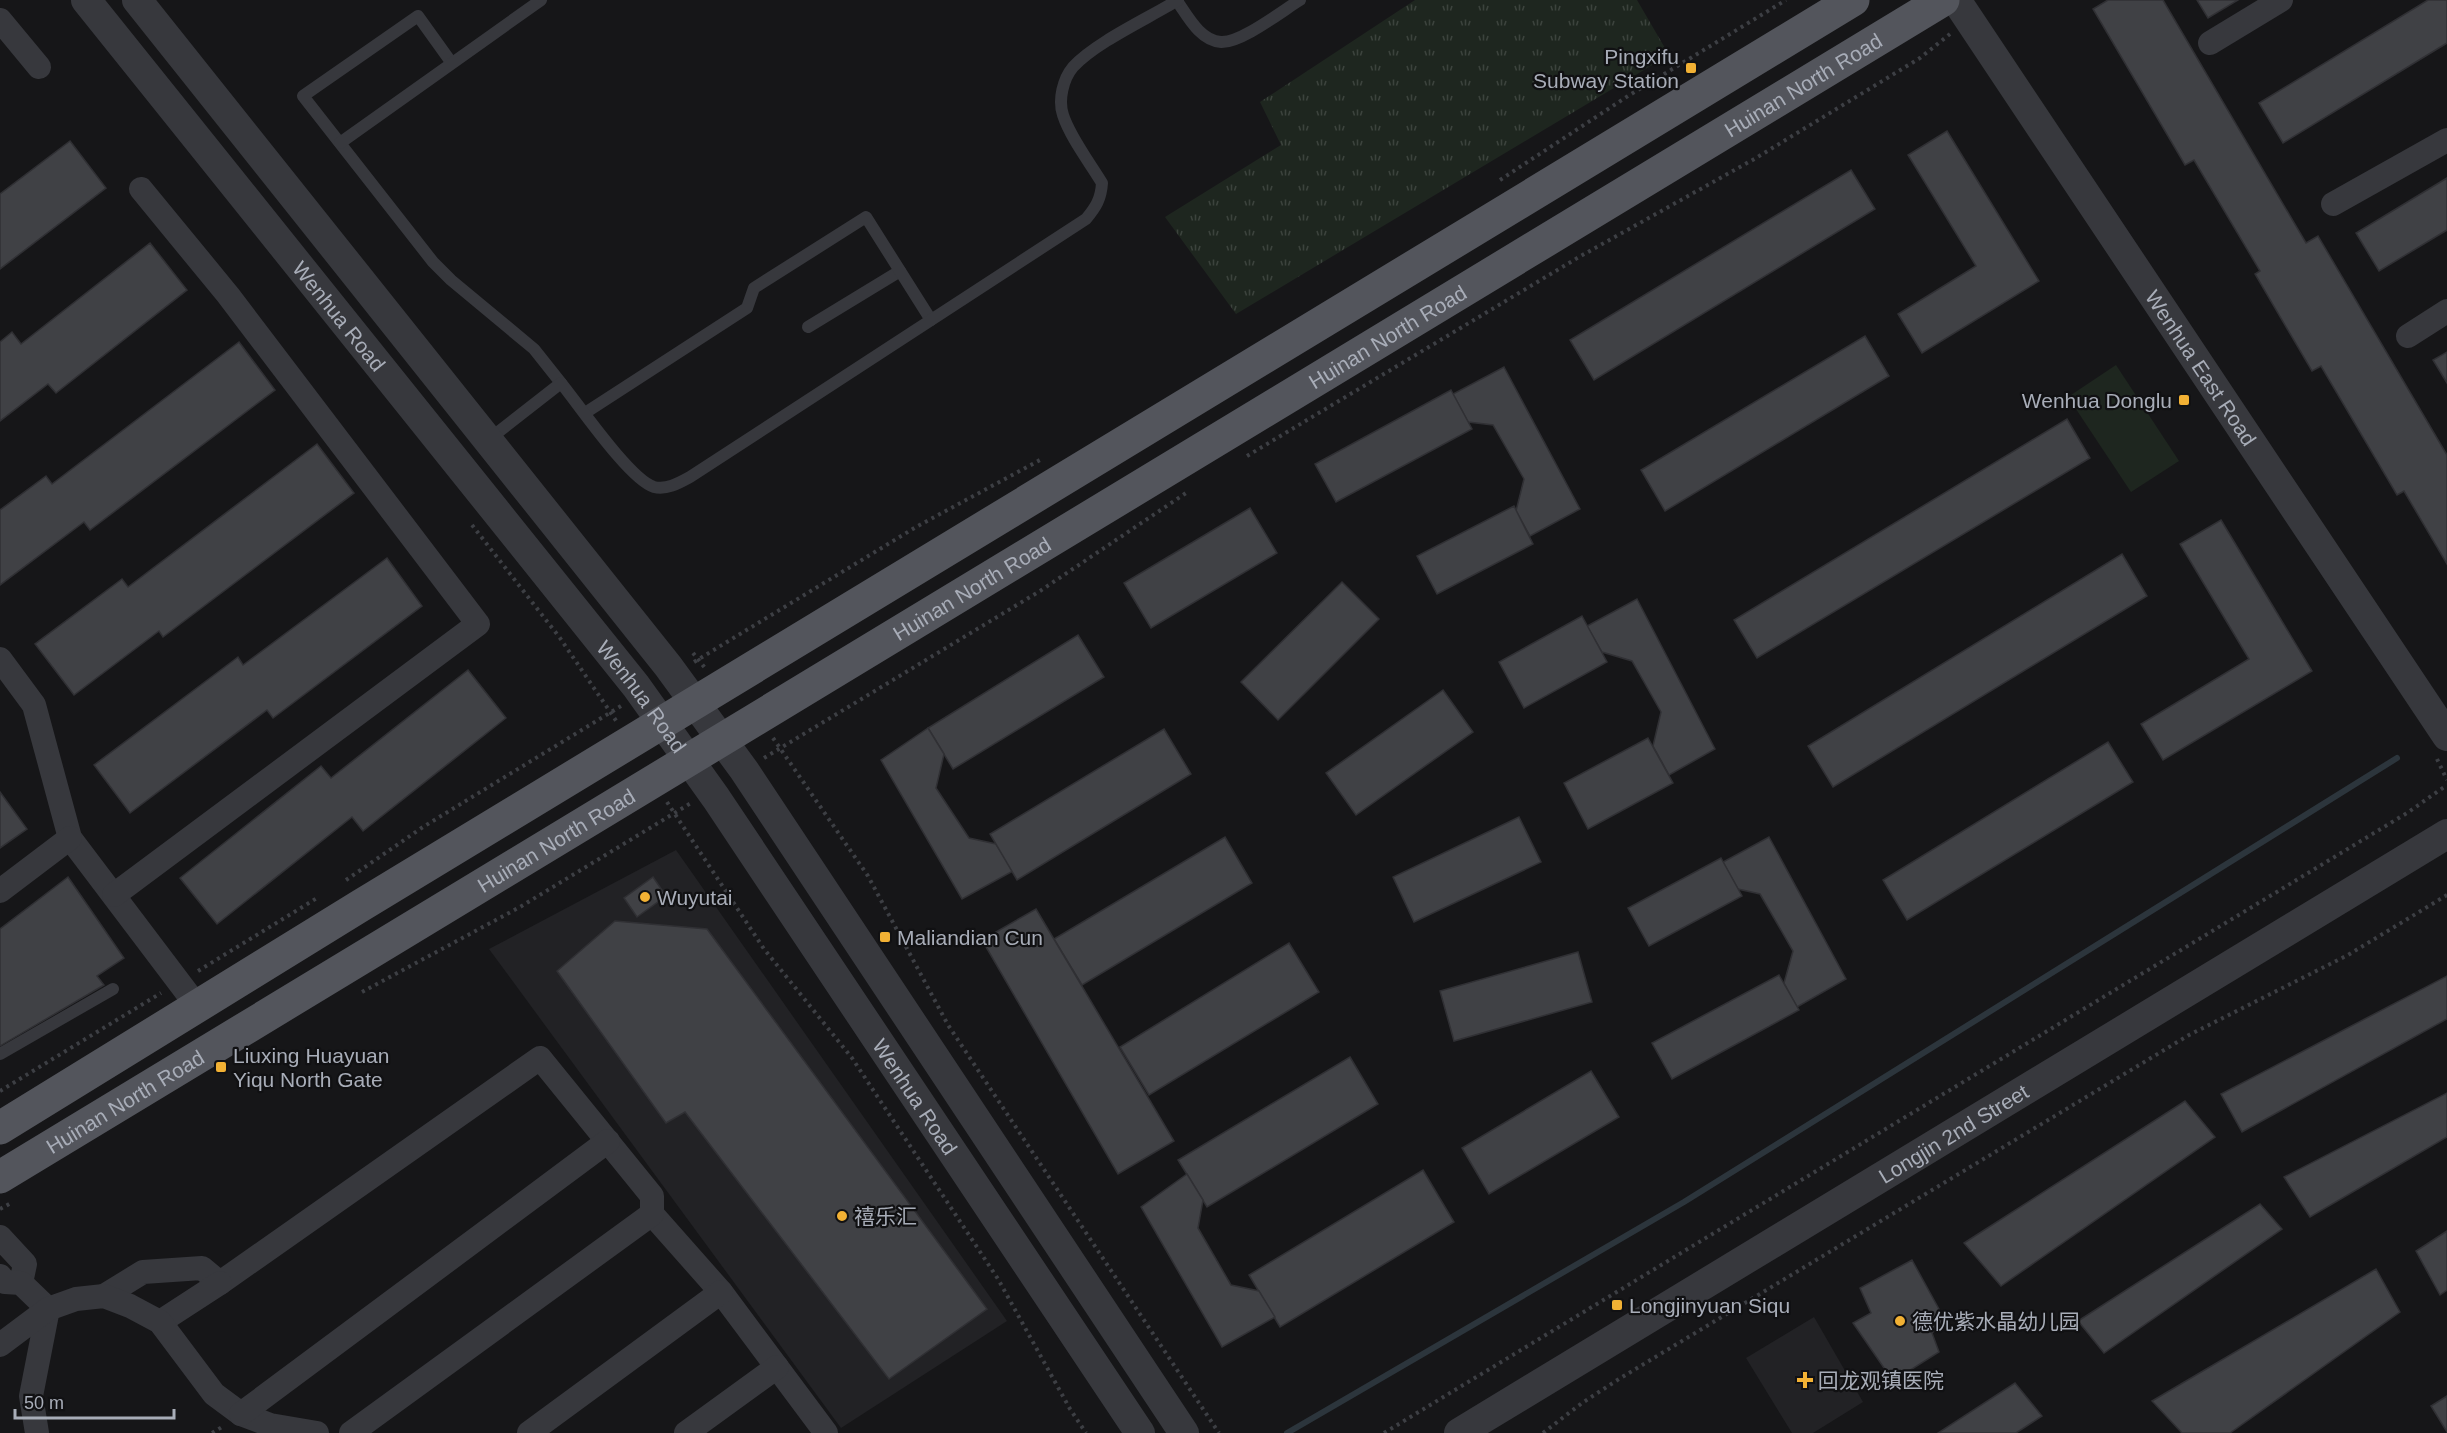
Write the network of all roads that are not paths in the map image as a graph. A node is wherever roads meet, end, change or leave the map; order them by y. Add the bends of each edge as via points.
1 (86, 0) edge
2 (137, 0) edge
3 (541, 0) edge
4 (1178, 0) edge
5 (1300, 0) edge
6 (1853, 0) edge
7 (1943, 0) edge
8 (1956, 0) edge
9 (2281, 0) edge
10 (0, 20) edge
11 (2210, 43) dead end
12 (451, 62) junction
13 (39, 67) dead end
14 (2447, 140) edge
15 (340, 143) junction
16 (141, 189) dead end
17 (2332, 204) dead end
18 (900, 271) junction
19 (2447, 311) edge
20 (931, 320) junction
21 (808, 327) dead end
22 (2408, 336) dead end
23 (561, 383) junction
24 (585, 413) junction
25 (488, 440) junction
26 (0, 659) edge
27 (695, 703) junction
28 (663, 722) junction
29 (721, 739) junction
30 (2441, 746) edge
31 (688, 759) junction
32 (2447, 834) edge
33 (70, 838) junction
34 (0, 891) edge
35 (114, 895) junction
36 (113, 989) dead end
37 (188, 994) junction
38 (0, 1054) edge
39 (0, 1128) edge
40 (608, 1141) junction
41 (10, 1187) edge
42 (652, 1214) junction
43 (0, 1237) edge
44 (10, 1279) edge
45 (220, 1283) junction
46 (721, 1292) junction
47 (104, 1296) junction
48 (48, 1309) junction
49 (160, 1322) junction
50 (0, 1345) edge
51 (777, 1367) junction
52 (241, 1414) junction
53 (37, 1433) edge
54 (317, 1433) edge
55 (351, 1433) edge
56 (529, 1433) edge
57 (686, 1433) edge
58 (826, 1433) edge
59 (1140, 1433) edge
60 (1184, 1433) edge
61 (1459, 1433) edge

1 - 28 street, Wenhua Road
2 - 25 street, Wenhua Road
3 - 12 lane
4 - 5 lane via 1192,23 1206,36 1221,42 1240,36
4 - 20 lane via 1092,52 1072,68 1065,83 1060,98 1062,115 1102,183 1095,208 1086,219
6 - 27 main road, Huinan North Road
7 - 29 main road, Huinan North Road
8 - 30 street, Wenhua East Road
9 - 11 street
10 - 13 street
12 - 15 lane
12 - 15 lane via 418,16 303,96
14 - 17 street
15 - 23 lane via 433,262 534,349
16 - 35 street via 228,295 478,624
18 - 20 lane
18 - 21 lane
18 - 24 lane via 866,217 754,288 747,308
19 - 22 street
20 - 24 lane via 671,486 654,487 641,479
23 - 24 lane
23 - 25 lane
25 - 27 street, Wenhua Road
26 - 33 street via 34,705
27 - 28 main road, Huinan North Road
27 - 29 street, Wenhua Road
28 - 31 street, Wenhua Road
28 - 37 main road, Huinan North Road
29 - 31 main road, Huinan North Road
29 - 60 street, Wenhua Road
31 - 41 main road, Huinan North Road
31 - 59 street, Wenhua Road
32 - 61 street, Longjin 2nd Street
33 - 34 street
33 - 35 street
35 - 37 street
36 - 38 lane
37 - 39 main road, Huinan North Road
40 - 42 street via 652,1196
40 - 45 street via 540,1058
40 - 52 street
42 - 46 street
42 - 55 street
43 - 44 street via 25,1264
44 - 48 street
45 - 47 street via 202,1268 143,1272
45 - 49 street
46 - 51 street
46 - 56 street
47 - 48 street via 76,1299
47 - 49 street
48 - 50 street
48 - 53 street via 31,1396
49 - 52 street via 213,1394
51 - 57 street
51 - 58 street
52 - 54 street via 270,1425

